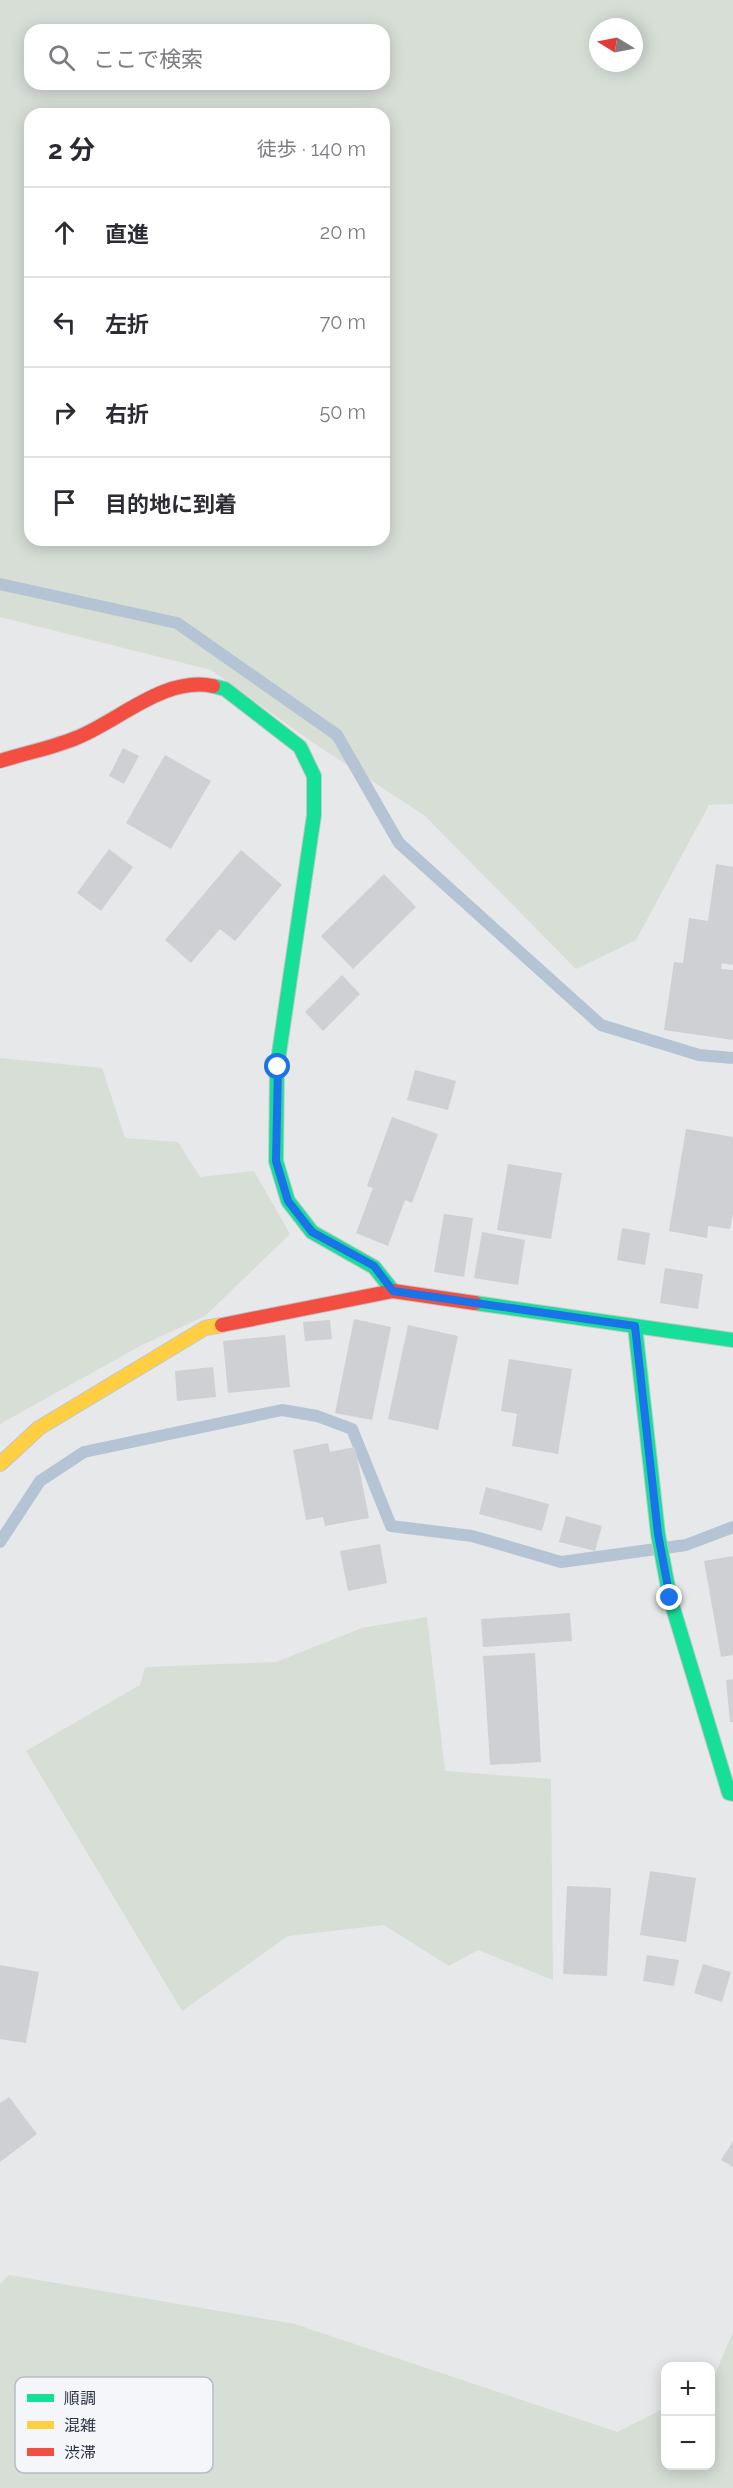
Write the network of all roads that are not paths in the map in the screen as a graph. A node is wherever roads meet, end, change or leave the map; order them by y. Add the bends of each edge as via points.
1 (0, 761) edge
2 (393, 1291) junction
3 (635, 1326) junction
4 (733, 1340) edge
5 (0, 1464) edge
6 (733, 1794) edge

1 - 2 street via 76,738 166,691 197,683 225,689 300,747 314,776 314,815 278,1067 276,1161 288,1201 312,1232 374,1266
2 - 3 street
2 - 5 street via 205,1328 39,1428
3 - 4 street
3 - 6 street via 658,1534 670,1598 729,1793

